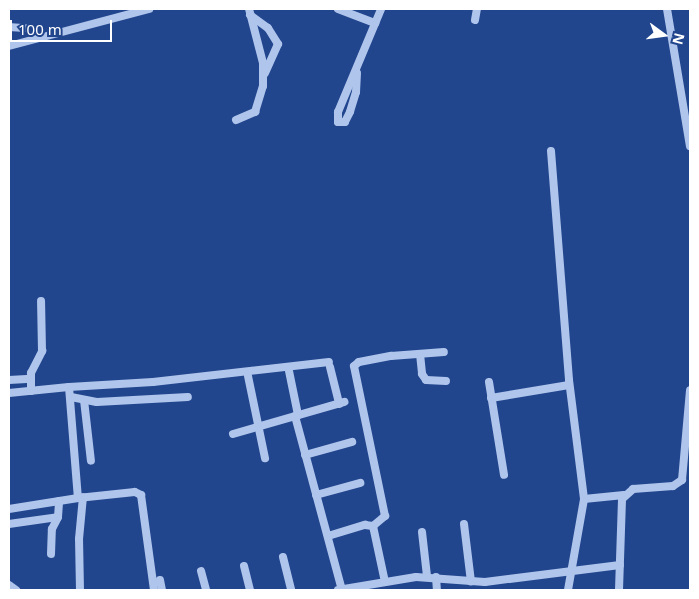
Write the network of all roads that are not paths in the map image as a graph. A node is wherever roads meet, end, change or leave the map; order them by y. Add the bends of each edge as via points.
1 (149, 9) edge
2 (338, 9) edge
3 (381, 9) edge
4 (477, 9) edge
5 (667, 9) edge
6 (250, 12) edge
7 (475, 20) dead end
8 (375, 23) junction
9 (9, 26) edge
10 (25, 28) dead end
11 (9, 46) edge
12 (357, 72) junction
13 (264, 73) junction
14 (236, 120) dead end
15 (690, 146) edge
16 (551, 151) dead end
17 (41, 301) dead end
18 (444, 352) dead end
19 (420, 354) junction
20 (289, 371) dead end
21 (248, 376) dead end
22 (31, 379) junction
23 (9, 380) edge
24 (446, 381) dead end
25 (489, 382) dead end
26 (569, 385) junction
27 (69, 387) junction
28 (690, 390) edge
29 (30, 391) junction
30 (9, 393) edge
31 (71, 396) junction
32 (188, 396) dead end
33 (491, 398) junction
34 (84, 400) junction
35 (297, 415) junction
36 (689, 420) edge
37 (258, 426) junction
38 (233, 434) dead end
39 (352, 442) dead end
40 (306, 455) junction
41 (265, 458) dead end
42 (91, 461) dead end
43 (504, 475) dead end
44 (360, 483) dead end
45 (316, 495) junction
46 (624, 495) junction
47 (80, 498) junction
48 (584, 499) junction
49 (59, 501) junction
50 (9, 509) edge
51 (58, 517) junction
52 (9, 524) edge
53 (464, 524) dead end
54 (373, 526) junction
55 (422, 532) dead end
56 (328, 536) junction
57 (51, 554) dead end
58 (284, 557) dead end
59 (620, 565) junction
60 (244, 566) dead end
61 (201, 572) dead end
62 (570, 572) junction
63 (427, 576) junction
64 (436, 577) junction
65 (160, 580) dead end
66 (388, 581) junction
67 (471, 582) junction
68 (9, 585) edge
69 (16, 590) edge
70 (80, 590) edge
71 (154, 590) edge
72 (162, 590) edge
73 (206, 590) edge
74 (250, 590) edge
75 (291, 590) edge
76 (341, 590) edge
77 (392, 590) edge
78 (437, 590) edge
79 (568, 590) edge
80 (619, 590) edge

1 - 11 street
2 - 8 street
3 - 8 street
4 - 7 street
5 - 15 street
6 - 13 street
6 - 13 street via 268,28 278,44
8 - 12 street
9 - 10 street
12 - 12 street via 350,112 345,122 338,122 338,112
13 - 14 street via 256,112
16 - 26 street
17 - 22 street via 42,350
18 - 19 street
19 - 24 street via 422,374 426,380
19 - 54 street via 358,362 354,366 385,516
20 - 35 street
21 - 37 street
22 - 23 street
22 - 29 street
25 - 33 street
26 - 33 street
26 - 48 street
27 - 29 street
27 - 31 street
27 - 35 street via 330,365 341,403
28 - 36 street
29 - 30 street
31 - 34 street
31 - 47 street
32 - 34 street
33 - 43 street
34 - 42 street
35 - 37 street
35 - 40 street
36 - 46 street via 680,482 673,486 633,489
37 - 38 street
37 - 41 street
39 - 40 street
40 - 45 street
44 - 45 street
45 - 56 street
46 - 48 street
46 - 59 street
47 - 49 street
47 - 70 street
47 - 71 street via 135,492 141,495
48 - 62 street
49 - 50 street
49 - 51 street
51 - 52 street
51 - 57 street via 52,525
53 - 67 street
54 - 56 street via 365,525
54 - 66 street
55 - 63 street
56 - 76 street
58 - 75 street
59 - 62 street
59 - 80 street
60 - 74 street
61 - 73 street
62 - 67 street
62 - 79 street
63 - 64 street
63 - 66 street
64 - 67 street
64 - 78 street
65 - 72 street
66 - 76 street
66 - 77 street
68 - 69 street

